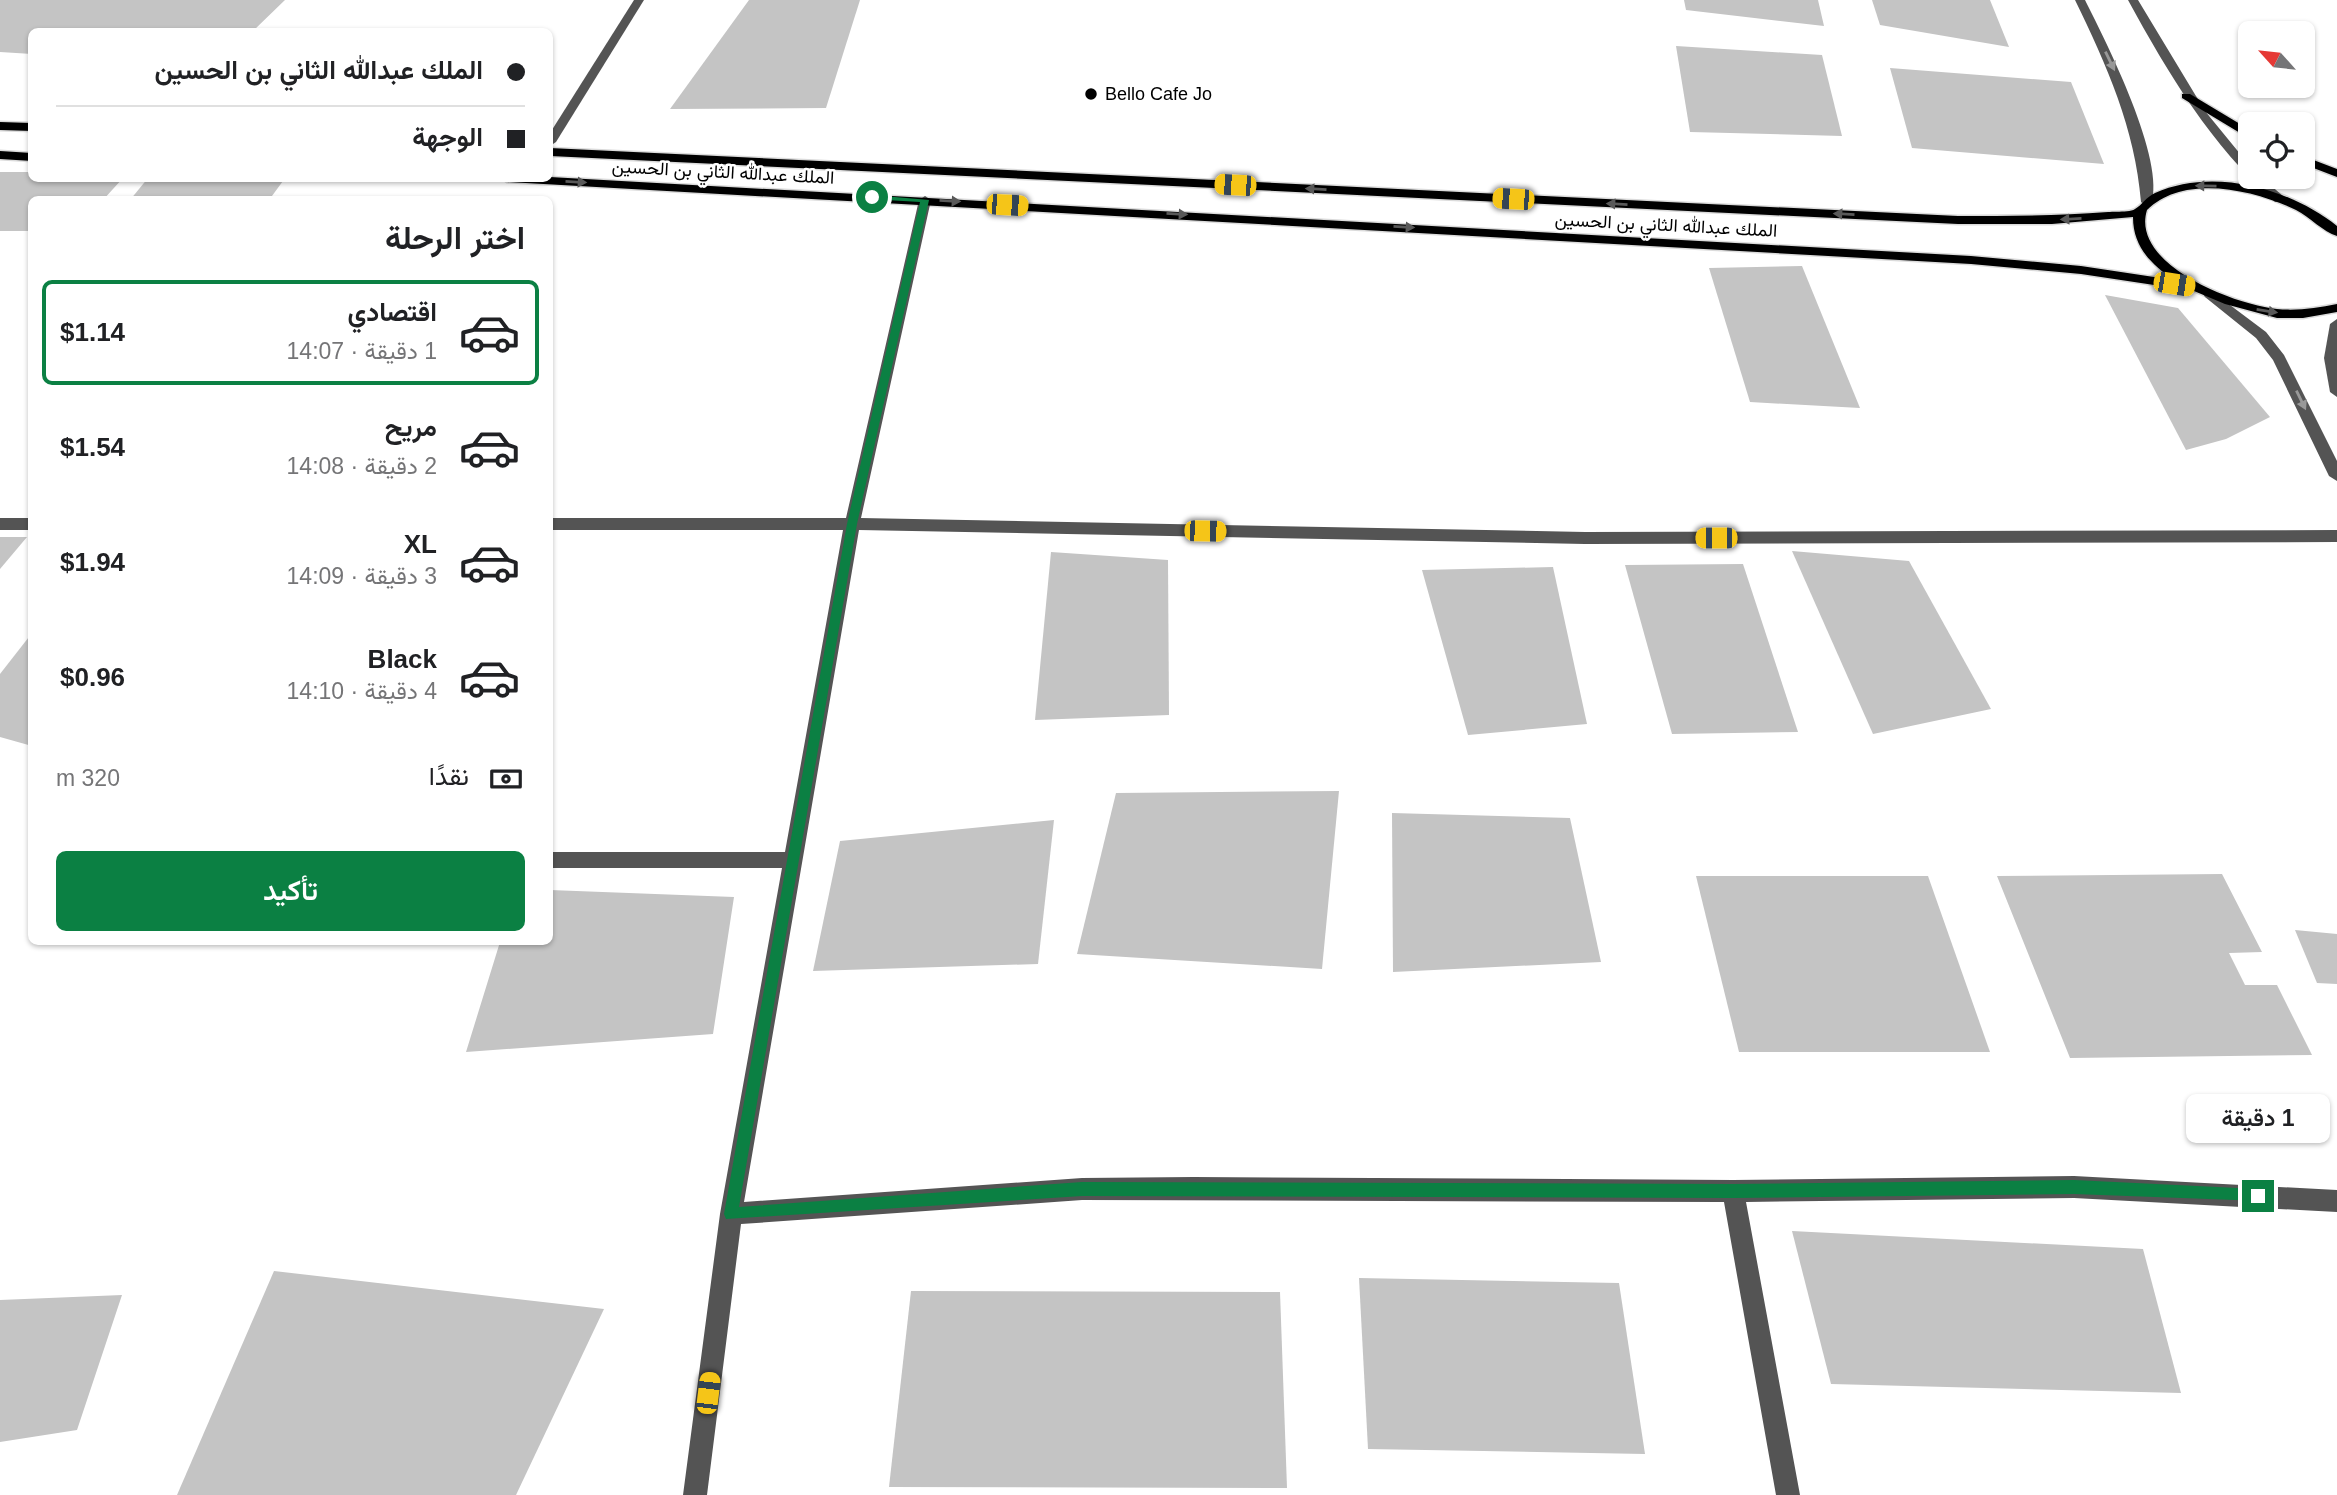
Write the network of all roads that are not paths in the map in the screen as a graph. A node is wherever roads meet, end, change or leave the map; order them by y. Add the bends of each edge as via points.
1 (639, 0) edge
2 (2080, 0) edge
3 (2133, 0) edge
4 (2186, 96) junction
5 (0, 126) edge
6 (28, 127) edge
7 (2238, 128) edge
8 (553, 137) edge
9 (553, 152) edge
10 (0, 155) edge
11 (28, 157) edge
12 (2238, 160) edge
13 (2315, 165) edge
14 (2337, 173) edge
15 (553, 180) edge
16 (2268, 189) edge
17 (2279, 199) junction
18 (925, 200) junction
19 (2143, 207) junction
20 (2302, 209) junction
21 (2337, 218) edge
22 (2337, 232) edge
23 (2193, 287) junction
24 (2210, 294) junction
25 (2337, 308) edge
26 (2337, 324) edge
27 (2337, 392) edge
28 (2337, 476) edge
29 (0, 524) edge
30 (28, 524) edge
31 (553, 524) edge
32 (852, 524) junction
33 (2337, 536) edge
34 (553, 860) edge
35 (793, 860) junction
36 (1733, 1191) junction
37 (2337, 1201) edge
38 (731, 1214) junction
39 (695, 1495) edge
40 (1788, 1495) edge

1 - 8 street
2 -> 19 street via 2143,146
3 - 4 street
4 - 7 main road
4 - 12 street
5 - 6 main road
19 -> 9 main road, الملك عبدالله الثاني بن الحسين via 2052,220 1958,220
10 - 11 main road
13 - 14 main road
15 -> 18 main road, الملك عبدالله الثاني بن الحسين
16 - 17 street
17 -> 19 main road via 2201,184 2169,189
17 - 20 main road
18 -> 23 main road, الملك عبدالله الثاني بن الحسين via 1971,260
18 - 32 street
19 - 23 main road via 2141,237 2159,262
20 - 21 main road
20 - 22 main road
23 - 24 main road
24 -> 25 main road via 2270,312 2307,314
24 -> 28 street via 2261,335 2279,358
26 - 27 street via 2330,361
29 - 30 street
31 - 32 street
32 - 33 street via 1585,538
32 - 35 street
34 - 35 street
35 - 38 street
36 - 37 street via 2074,1187
36 - 38 street via 1082,1189
36 - 40 street
38 - 39 street

